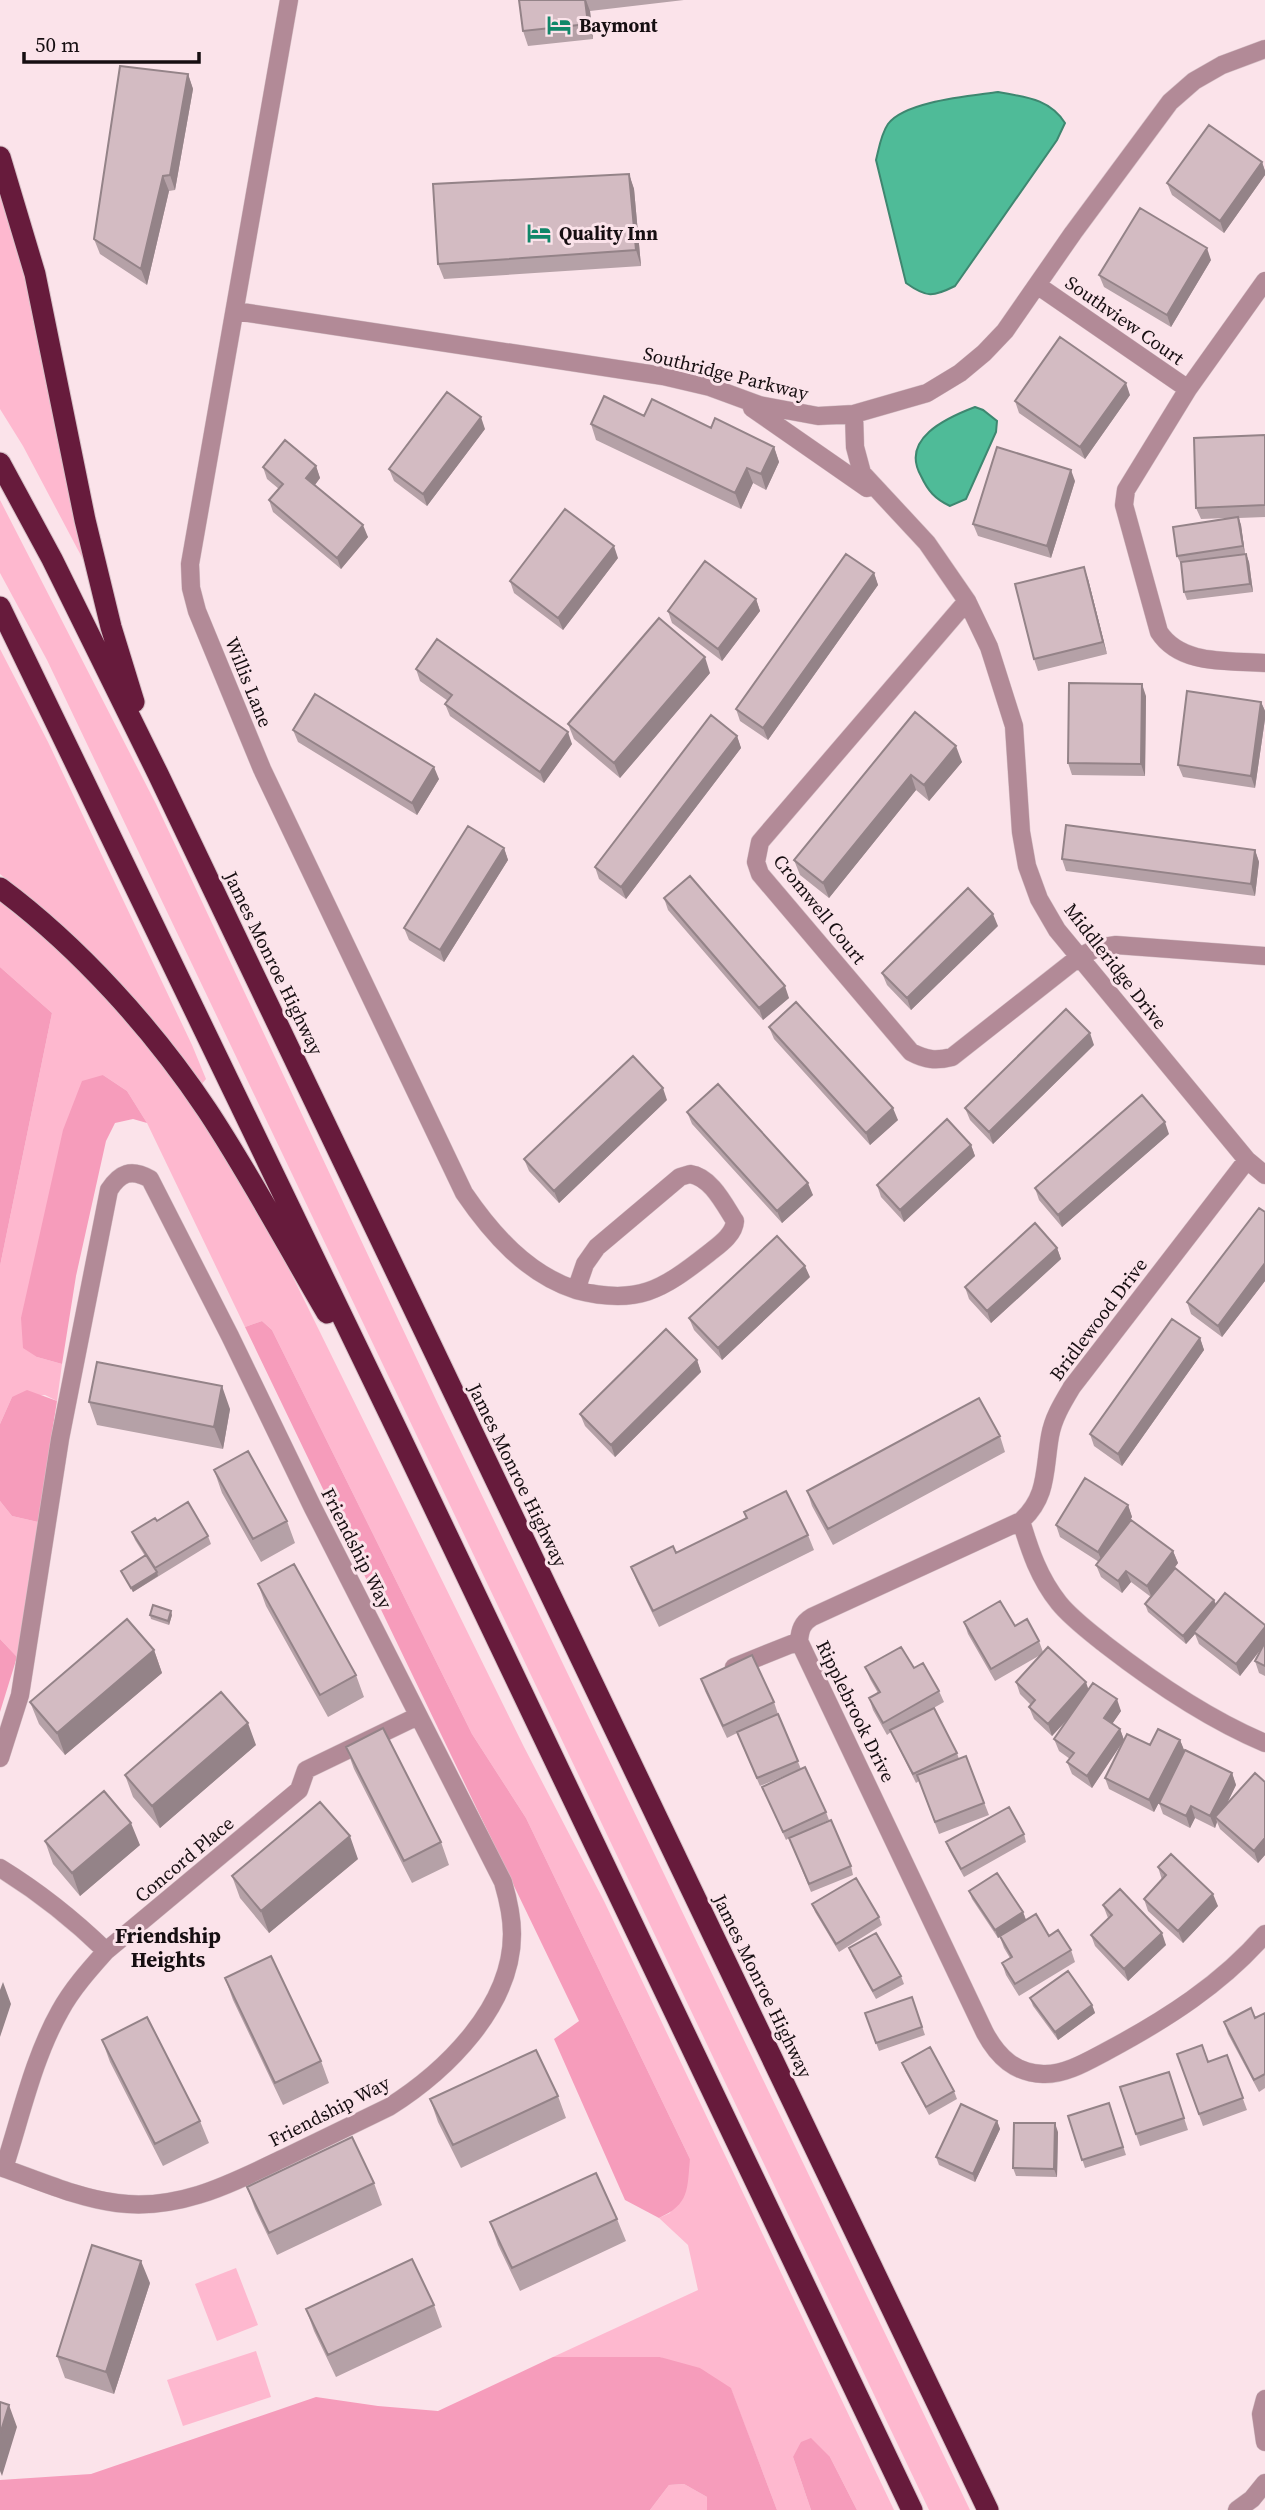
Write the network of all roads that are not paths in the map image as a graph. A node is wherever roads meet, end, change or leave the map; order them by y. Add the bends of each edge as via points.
1 (289, 0) edge
2 (1265, 49) edge
3 (0, 158) edge
4 (1265, 281) edge
5 (1037, 285) junction
6 (235, 312) junction
7 (1188, 389) junction
8 (735, 396) junction
9 (853, 414) junction
10 (0, 463) edge
11 (896, 509) junction
12 (967, 601) junction
13 (0, 607) edge
14 (1265, 663) edge
15 (158, 774) junction
16 (0, 888) edge
17 (1265, 956) edge
18 (1079, 957) junction
19 (1247, 1160) junction
20 (1265, 1175) edge
21 (576, 1290) junction
22 (398, 1432) junction
23 (1021, 1521) junction
24 (799, 1641) junction
25 (722, 1672) edge
26 (418, 1716) junction
27 (1265, 1743) edge
28 (0, 1758) edge
29 (0, 1868) edge
30 (1265, 1934) edge
31 (106, 1951) junction
32 (2, 2168) edge
33 (1265, 2399) edge
34 (1265, 2442) edge
35 (1265, 2483) edge
36 (912, 2510) edge
37 (988, 2510) edge
38 (1237, 2510) edge

1 - 6 street, Willis Lane
2 - 5 street, Southridge Parkway via 1222,65 1170,102
3 - 15 highway via 35,274 111,627
4 - 7 street, Southview Court
5 - 7 street, Southview Court
5 - 9 street, Southridge Parkway via 1005,331 960,373 927,393
6 - 8 street, Southridge Parkway via 663,376
6 - 21 street, Willis Lane via 190,564 197,611 262,769 464,1193 509,1249
7 - 14 street, Southview Court via 1126,490 1124,505 1159,632 1189,657
8 - 9 street, Southridge Parkway via 789,412
8 - 11 street
9 - 11 street, Middleridge Drive via 862,473
10 - 15 highway, James Monroe Highway
11 - 12 street, Middleridge Drive via 927,543
12 - 18 street, Middleridge Drive via 989,647 1014,726 1027,866 1039,899
12 - 18 street, Cromwell Court via 760,842 756,862 760,874 911,1052 924,1059 952,1057
13 - 22 highway
15 - 37 highway, James Monroe Highway
16 - 22 highway via 115,994 207,1110
17 - 18 street via 1116,945
18 - 19 street, Middleridge Drive
19 - 20 street, Middleridge Drive
19 - 23 street, Bridlewood Drive via 1072,1387 1050,1435 1040,1497
21 - 21 street, Willis Lane via 618,1297 659,1288 716,1247 734,1229 735,1221 700,1176 680,1177 597,1247
22 - 36 highway
23 - 24 street, Ripplebrook Drive via 812,1617 800,1630
23 - 27 street via 1038,1572 1082,1626 1193,1705
24 - 25 street
24 - 30 street, Ripplebrook Drive via 985,2033 1010,2065 1045,2074 1090,2060 1185,2005
26 - 28 street, Friendship Way via 150,1178 126,1173 116,1178 109,1190 60,1439 20,1695
26 - 31 street, Concord Place via 306,1770 299,1790
26 - 32 street, Friendship Way via 503,1882 510,1908 512,1936 503,1979 473,2032 446,2063 389,2107 219,2190 186,2200 117,2203
29 - 31 street via 45,1897
31 - 32 street, Concord Place via 67,2000 44,2044
33 - 34 street via 1261,2414
35 - 38 street

